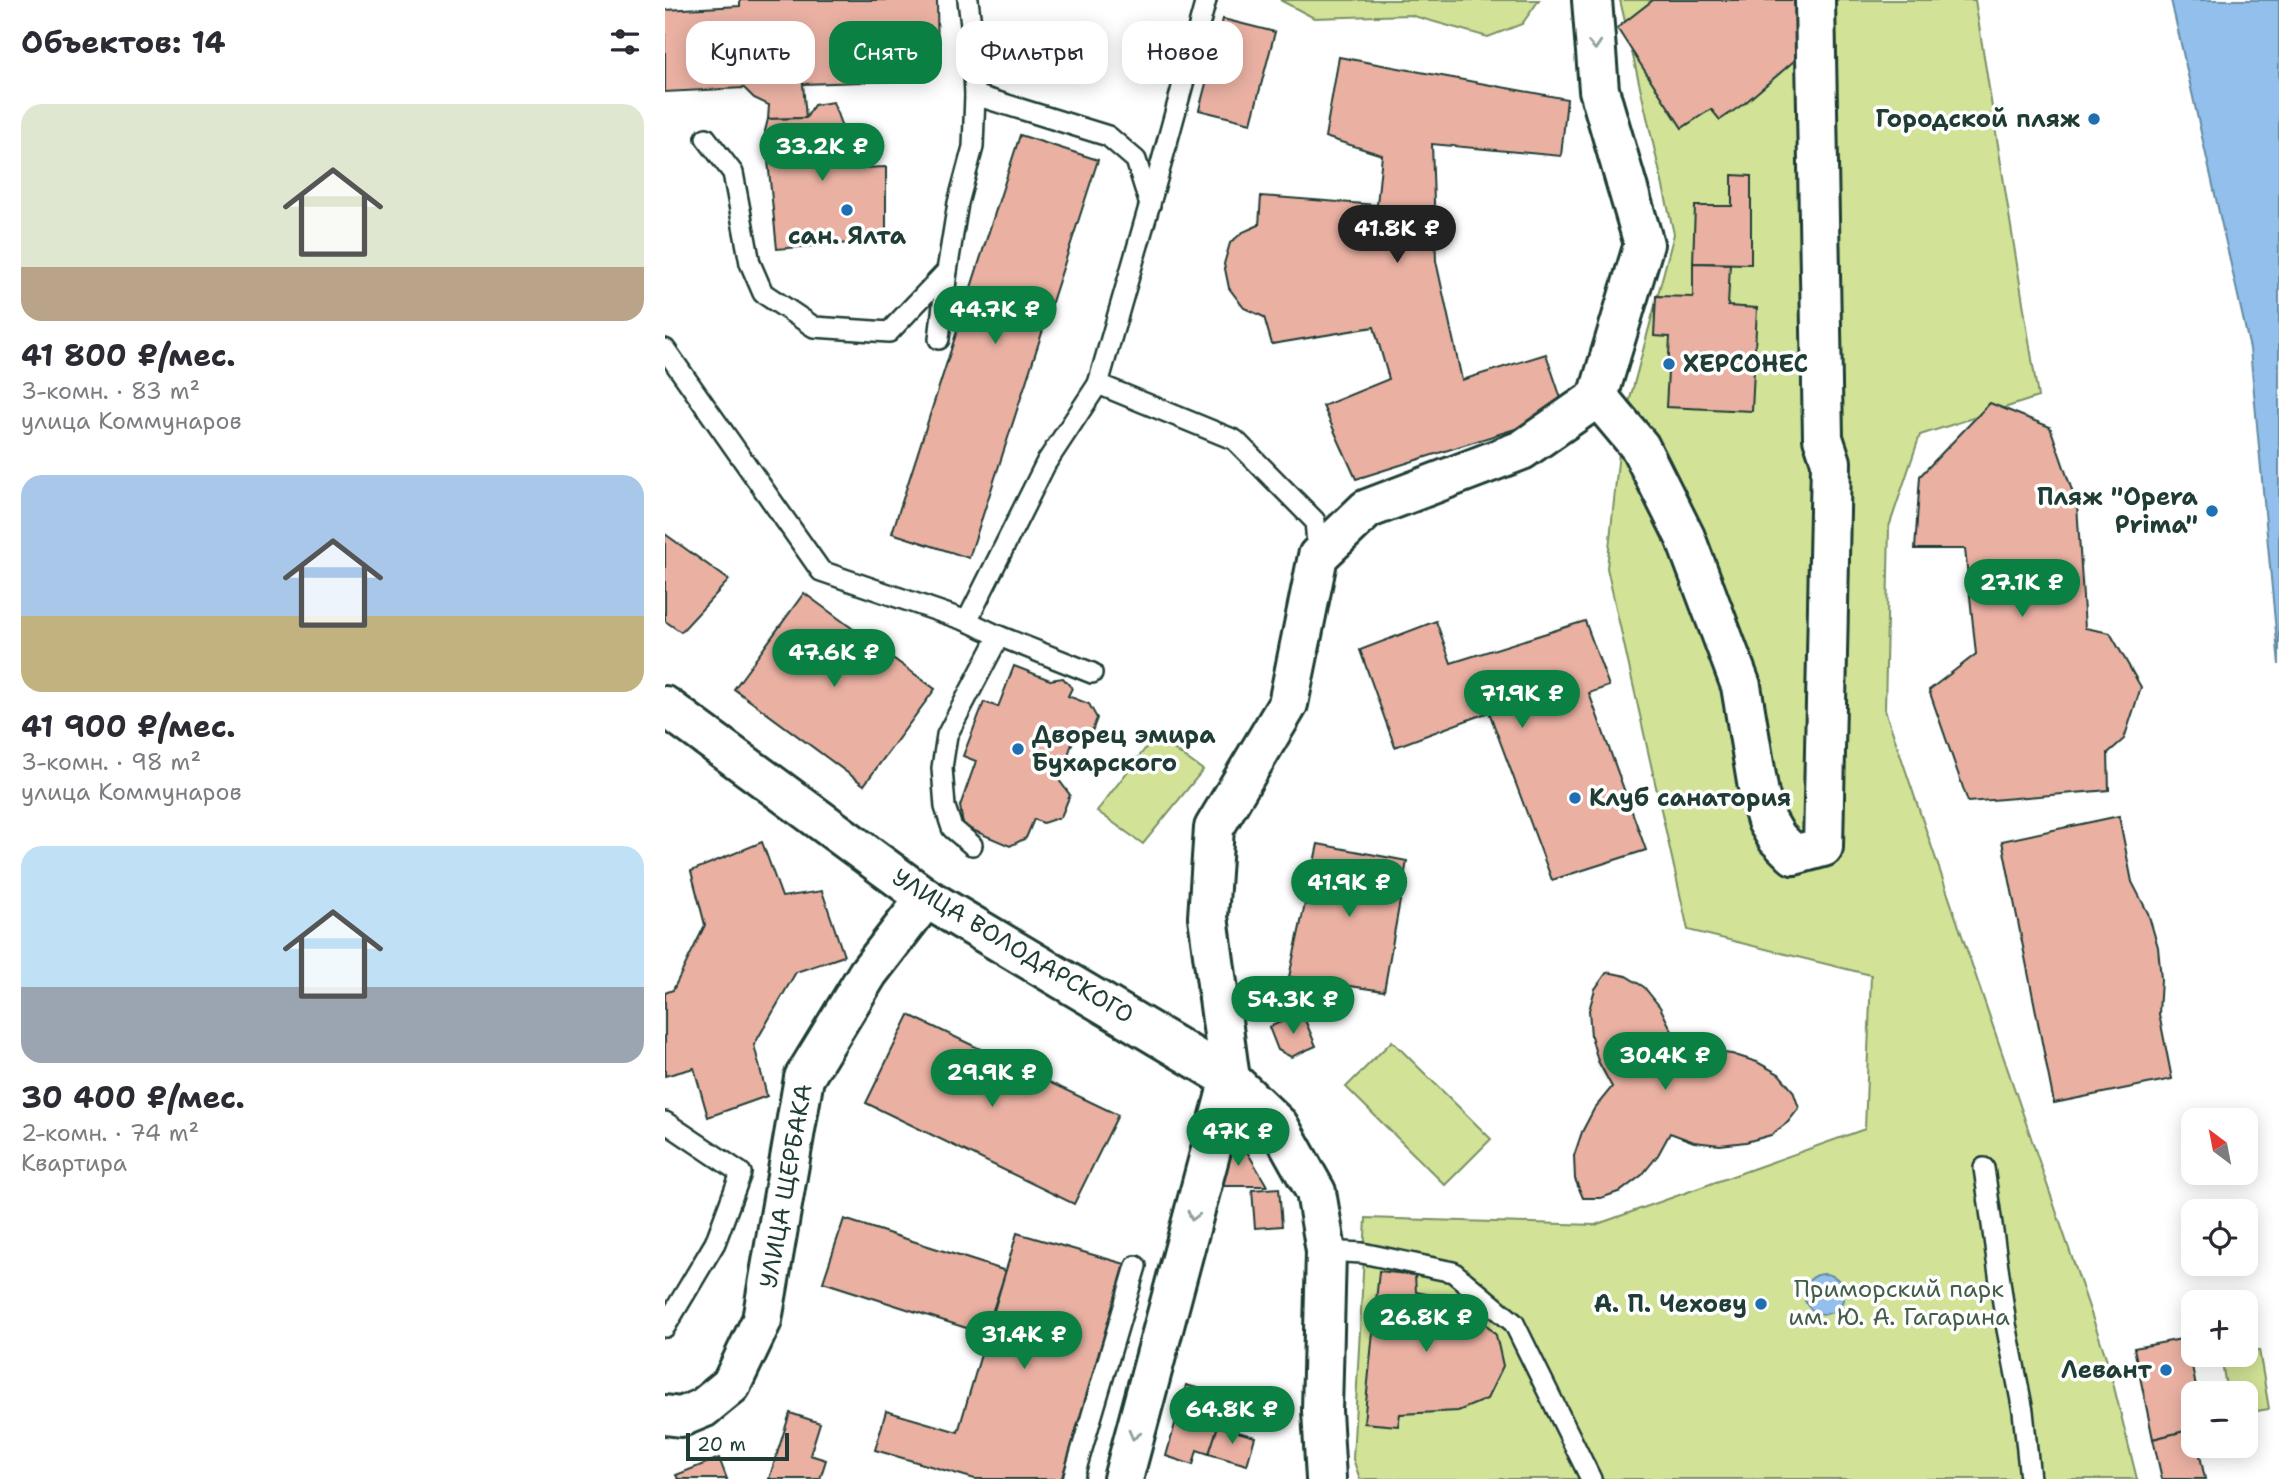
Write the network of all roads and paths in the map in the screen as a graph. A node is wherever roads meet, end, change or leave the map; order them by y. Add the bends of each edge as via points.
1 (968, 0) edge
2 (1206, 0) edge
3 (1592, 0) edge
4 (1815, 0) edge
5 (975, 95) junction
6 (706, 138) dead end
7 (1150, 205) junction
8 (947, 271) junction
9 (939, 339) dead end
10 (665, 349) edge
11 (1098, 384) junction
12 (1598, 397) junction
13 (1318, 556) junction
14 (967, 621) junction
15 (999, 636) junction
16 (1092, 673) dead end
17 (665, 706) edge
18 (972, 845) dead end
19 (926, 898) junction
20 (1230, 1079) junction
21 (665, 1122) edge
22 (1984, 1168) dead end
23 (1326, 1251) junction
24 (1136, 1266) dead end
25 (665, 1327) edge
26 (665, 1415) edge
27 (1073, 1479) edge
28 (1123, 1479) edge
29 (1326, 1479) edge
30 (1591, 1479) edge
31 (2030, 1479) edge

1 - 5 lane
2 - 7 lane
3 -> 12 street via 1599,90 1644,244
4 - 12 street via 1822,438 1831,462 1823,847 1794,855 1767,821 1741,686 1685,537 1640,447
5 - 7 lane via 1108,136 1136,160
5 - 8 lane via 973,147
6 - 8 lane via 733,173 750,263 763,293 814,327 889,332
7 - 11 lane
8 - 9 lane
10 - 14 lane via 821,571
11 - 13 lane via 1235,440 1315,521
11 - 14 lane via 1045,463
12 - 13 street via 1522,450 1367,509
13 - 20 street via 1288,704 1214,828 1208,917
14 - 15 lane
15 - 16 lane
15 - 18 lane via 947,735 942,768 945,807 953,828
17 - 19 street, УЛИЦА ВОЛОДАРСКОГО
19 - 20 street, УЛИЦА ВОЛОДАРСКОГО
19 - 26 street, УЛИЦА ЩЕРБАКА via 867,972 804,1078 762,1320 731,1385 703,1408 681,1417
20 - 23 street, УЛИЦА ВОЛОДАРСКОГО via 1279,1126 1298,1158 1316,1192
20 -> 28 street
21 - 25 lane via 741,1173 715,1244
22 - 31 lane
23 - 29 street, УЛИЦА ВОЛОДАРСКОГО via 1322,1411
23 - 30 lane via 1362,1253 1453,1272 1514,1323
24 - 27 lane

